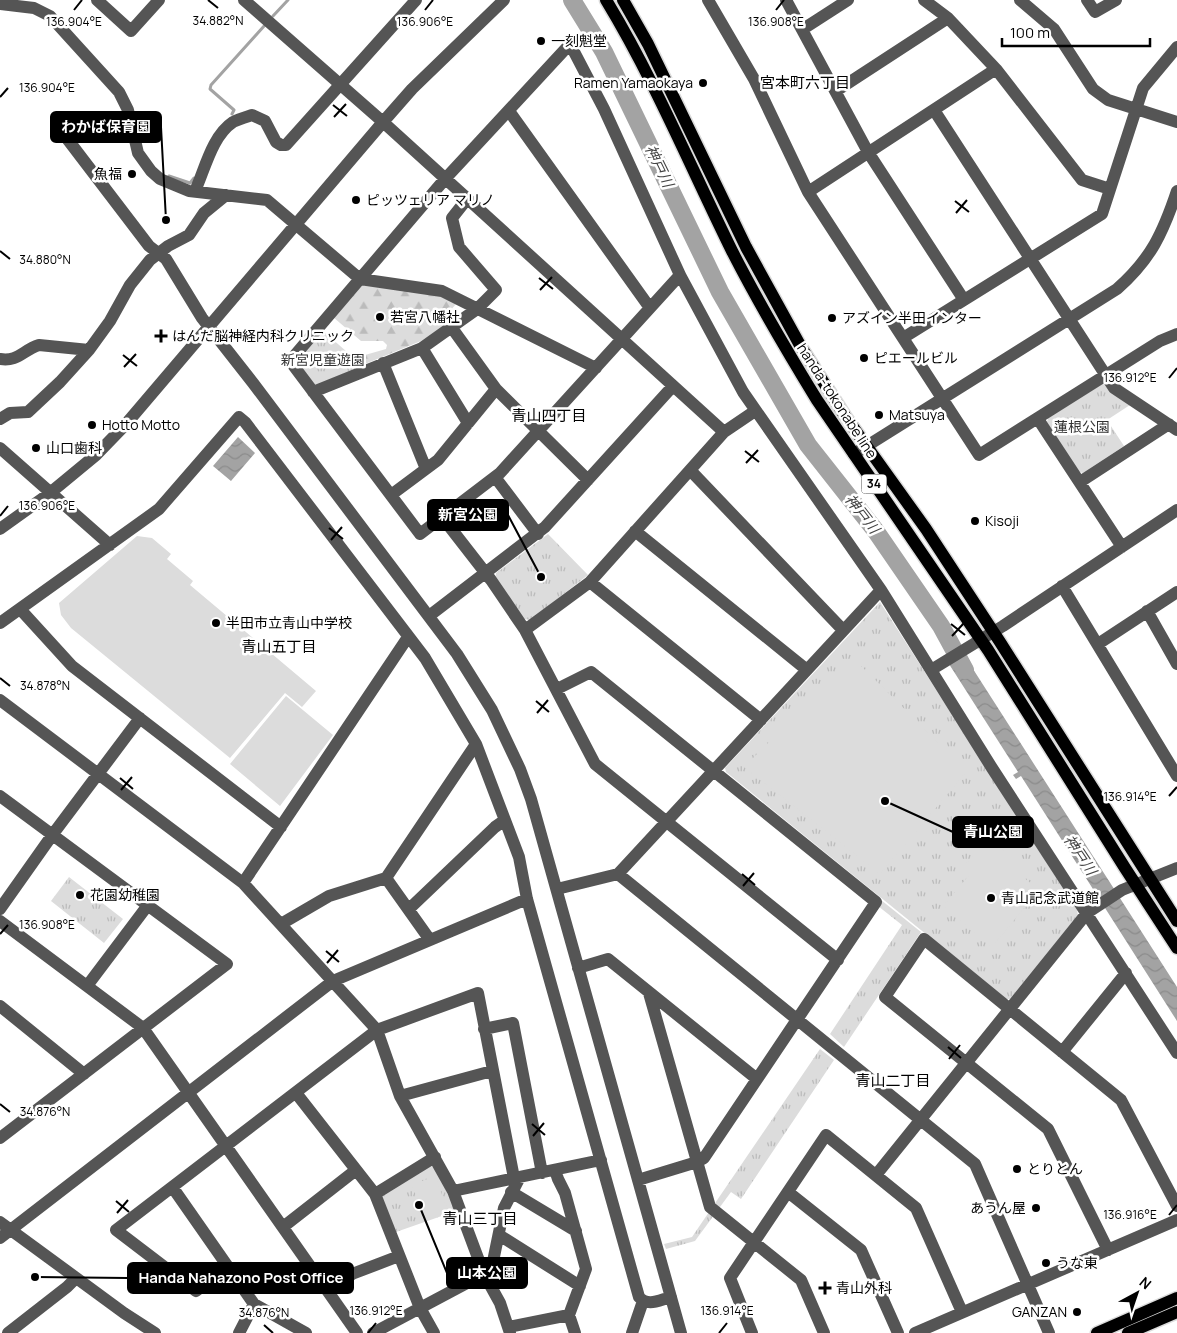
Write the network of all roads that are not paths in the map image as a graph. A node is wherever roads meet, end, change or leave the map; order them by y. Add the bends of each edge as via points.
1 (97, 0) edge
2 (159, 0) edge
3 (244, 0) edge
4 (416, 0) edge
5 (504, 0) edge
6 (606, 0) edge
7 (623, 0) edge
8 (786, 0) edge
9 (848, 0) edge
10 (924, 0) edge
11 (1020, 0) edge
12 (1087, 0) edge
13 (1116, 0) edge
14 (714, 3) edge
15 (0, 4) edge
16 (948, 18) junction
17 (803, 29) junction
18 (1177, 48) edge
19 (996, 69) junction
20 (340, 85) junction
21 (836, 91) junction
22 (934, 110) junction
23 (1136, 110) junction
24 (509, 111) junction
25 (383, 122) junction
26 (1177, 122) edge
27 (62, 132) dead end
28 (868, 152) junction
29 (445, 178) junction
30 (1110, 189) junction
31 (195, 191) junction
32 (808, 192) junction
33 (226, 195) junction
34 (1176, 198) edge
35 (467, 199) junction
36 (296, 225) junction
37 (159, 252) junction
38 (1030, 258) junction
39 (680, 275) junction
40 (360, 279) junction
41 (964, 300) junction
42 (477, 308) junction
43 (650, 308) junction
44 (1070, 319) junction
45 (209, 327) junction
46 (452, 328) junction
47 (1177, 334) edge
48 (903, 338) junction
49 (622, 340) junction
50 (422, 348) junction
51 (89, 350) junction
52 (0, 359) edge
53 (384, 363) junction
54 (596, 368) junction
55 (1106, 375) junction
56 (673, 386) junction
57 (496, 389) junction
58 (313, 392) junction
59 (942, 398) junction
60 (755, 411) junction
61 (0, 419) edge
62 (1038, 419) junction
63 (468, 422) junction
64 (1173, 427) edge
65 (539, 431) junction
66 (724, 432) junction
67 (866, 446) junction
68 (0, 448) edge
69 (854, 454) junction
70 (426, 469) junction
71 (690, 470) junction
72 (496, 477) junction
73 (588, 480) junction
74 (1080, 482) junction
75 (50, 493) junction
76 (391, 495) junction
77 (1177, 510) edge
78 (442, 517) junction
79 (0, 529) edge
80 (635, 532) junction
81 (538, 534) junction
82 (110, 545) junction
83 (1122, 547) junction
84 (486, 574) junction
85 (590, 582) junction
86 (1062, 586) junction
87 (880, 590) junction
88 (1177, 592) edge
89 (20, 609) junction
90 (1147, 611) junction
91 (429, 616) junction
92 (0, 623) edge
93 (525, 630) junction
94 (843, 630) junction
95 (993, 632) junction
96 (408, 637) junction
97 (980, 639) junction
98 (1098, 644) junction
99 (1177, 664) edge
100 (935, 667) junction
101 (807, 670) junction
102 (557, 689) junction
103 (0, 700) edge
104 (140, 718) junction
105 (761, 720) junction
106 (476, 744) junction
107 (714, 771) junction
108 (97, 774) junction
109 (1177, 776) edge
110 (0, 796) edge
111 (505, 820) junction
112 (666, 821) junction
113 (281, 827) junction
114 (53, 834) junction
115 (1177, 868) edge
116 (618, 874) junction
117 (386, 878) junction
118 (1150, 879) junction
119 (243, 883) junction
120 (1136, 884) junction
121 (556, 889) junction
122 (527, 899) junction
123 (148, 904) junction
124 (0, 909) edge
125 (409, 909) junction
126 (1091, 910) junction
127 (0, 921) edge
128 (1177, 921) edge
129 (281, 924) junction
130 (430, 940) junction
131 (1177, 948) edge
132 (838, 960) junction
133 (578, 968) junction
134 (1126, 973) junction
135 (333, 982) junction
136 (87, 986) junction
137 (649, 993) junction
138 (0, 1006) edge
139 (1010, 1008) junction
140 (797, 1019) junction
141 (143, 1028) junction
142 (484, 1029) junction
143 (377, 1030) junction
144 (1062, 1052) junction
145 (1177, 1053) edge
146 (966, 1062) junction
147 (492, 1071) junction
148 (84, 1074) junction
149 (757, 1079) junction
150 (188, 1093) junction
151 (296, 1093) junction
152 (400, 1096) junction
153 (921, 1119) junction
154 (2, 1133) edge
155 (226, 1146) junction
156 (435, 1157) junction
157 (600, 1160) junction
158 (697, 1162) junction
159 (356, 1170) junction
160 (555, 1170) junction
161 (542, 1173) junction
162 (876, 1175) junction
163 (517, 1178) junction
164 (638, 1180) junction
165 (173, 1188) junction
166 (453, 1191) junction
167 (511, 1192) junction
168 (788, 1192) junction
169 (374, 1194) junction
170 (1177, 1206) edge
171 (1177, 1220) edge
172 (0, 1222) edge
173 (283, 1227) junction
174 (11, 1230) junction
175 (576, 1231) junction
176 (499, 1235) junction
177 (0, 1238) edge
178 (754, 1243) junction
179 (1108, 1250) junction
180 (399, 1256) junction
181 (228, 1267) junction
182 (76, 1278) junction
183 (487, 1278) junction
184 (1028, 1284) junction
185 (580, 1286) junction
186 (328, 1291) junction
187 (671, 1297) junction
188 (1177, 1298) edge
189 (643, 1301) junction
190 (254, 1304) junction
191 (420, 1308) junction
192 (962, 1312) junction
193 (1177, 1312) edge
194 (569, 1315) junction
195 (509, 1330) edge
196 (14, 1332) edge
197 (155, 1333) edge
198 (239, 1333) edge
199 (306, 1333) edge
200 (357, 1333) edge
201 (373, 1333) edge
202 (434, 1333) edge
203 (575, 1333) edge
204 (632, 1333) edge
205 (681, 1333) edge
206 (752, 1333) edge
207 (824, 1333) edge
208 (898, 1333) edge
209 (915, 1333) edge
210 (1049, 1333) edge
211 (1097, 1333) edge
212 (1128, 1333) edge

1 - 2 street via 131,31
3 - 20 street
4 - 20 street
5 - 25 street via 412,89
6 - 69 main road, handa-tokonabe line / 34 via 761,306 817,400
7 - 67 main road, handa-tokonabe line / 34 via 648,44 773,298 829,392
8 - 17 street
9 - 17 street
10 - 16 street
11 - 23 street via 1054,29 1100,96
12 - 13 street via 1095,12
14 - 32 street
15 - 31 street via 34,8 50,16 119,92 128,110 136,148 144,163 169,184
16 - 19 street
16 - 21 street
17 - 21 street
18 - 23 street via 1143,88
19 - 22 street
19 - 30 street via 1082,180
20 - 25 street
20 - 31 street via 286,145 276,142 265,121 252,115 231,123 211,153
21 - 28 street
22 - 28 street
22 - 38 street
23 - 26 street
23 - 30 street
24 - 29 street
24 - 39 street via 570,44 604,109
24 - 43 street
25 - 29 street
25 - 36 street
27 - 37 street via 149,246
28 - 32 street
28 - 41 street
29 - 35 street
29 - 40 street
30 - 38 street via 1102,214
31 - 33 street
32 - 48 street
33 - 36 street via 267,200
33 - 37 street via 204,213 190,236
34 - 44 street via 1148,257 1118,289
35 - 42 street via 452,218 459,247 496,290
35 - 49 street
36 - 40 street
36 - 45 street
37 - 45 street
37 - 51 street via 130,285
38 - 41 street
38 - 44 street
39 - 43 street
39 - 60 street
40 - 42 street via 442,291
40 - 58 street via 290,361
41 - 48 street
42 - 46 street
42 - 54 street
43 - 49 street
44 - 55 street
44 - 59 street
45 - 75 street via 126,424 96,455
45 - 91 street
46 - 50 street
46 - 57 street
47 - 55 street
48 - 59 street
49 - 54 street
49 - 56 street
50 - 53 street
50 - 63 street
51 - 52 street via 39,346 12,360
51 - 61 street via 28,412 10,413
53 - 58 street
53 - 70 street
54 - 65 street
55 - 62 street
55 - 64 street via 1114,388
56 - 66 street
56 - 73 street
57 - 63 street
57 - 65 street
58 - 76 street
59 - 62 street via 979,455
59 - 67 street
60 - 66 street
60 - 87 street
62 - 74 street
63 - 70 street via 438,460
64 - 74 street
65 - 72 street
65 - 73 street
66 - 71 street
67 - 69 street
67 - 95 main road, handa-tokonabe line / 34 via 926,529
68 - 75 street
69 - 97 main road, handa-tokonabe line / 34
70 - 76 street
71 - 80 street
71 - 94 street
72 - 78 street
72 - 81 street
73 - 81 street
74 - 83 street
75 - 79 street
75 - 82 street
76 - 78 street via 420,534
77 - 83 street
78 - 84 street
80 - 85 street
80 - 101 street
81 - 84 street
82 - 89 street
82 - 96 street via 159,509 239,417
83 - 86 street
84 - 91 street
84 - 93 street
85 - 93 street
85 - 105 street
86 - 95 street
86 - 98 street
87 - 94 street
87 - 100 street
88 - 90 street
89 - 92 street
89 - 104 street via 72,666
90 - 98 street
90 - 99 street
91 - 121 street via 475,681 506,738 531,799
93 - 102 street
94 - 101 street
95 - 97 street
95 - 118 main road, handa-tokonabe line / 34
96 - 106 street via 425,658
96 - 113 street
97 - 100 street
97 - 120 main road, handa-tokonabe line / 34
98 - 109 street
100 - 126 street
101 - 105 street
102 - 107 street via 591,672
102 - 112 street via 595,764
103 - 108 street
104 - 108 street
104 - 113 street
105 - 107 street
106 - 111 street
106 - 117 street
107 - 112 street
107 - 132 street via 876,902
108 - 114 street
108 - 119 street
110 - 114 street
111 - 122 street via 519,857
111 - 125 street
112 - 116 street
112 - 132 street
113 - 119 street
114 - 123 street
114 - 124 street
115 - 118 street
116 - 121 street
116 - 140 street
117 - 125 street
117 - 129 street via 329,896
118 - 120 street
118 - 128 main road, handa-tokonabe line / 34
119 - 129 street
120 - 126 street
120 - 131 main road, handa-tokonabe line / 34
121 - 133 street
122 - 130 street
122 - 157 street
123 - 136 street
123 - 141 street via 227,964
125 - 130 street
126 - 134 street
126 - 139 street
127 - 136 street
129 - 135 street
130 - 135 street
132 - 140 street
133 - 137 street via 608,959
133 - 164 street
134 - 144 street
134 - 145 street
135 - 143 street
135 - 150 street
136 - 141 street
137 - 149 street
137 - 158 street
138 - 148 street
139 - 144 street
139 - 146 street
139 - 146 street via 924,939 884,997
140 - 149 street
140 - 153 street
141 - 148 street
141 - 150 street
142 - 143 street via 478,993
142 - 147 street
142 - 161 street via 513,1023
143 - 151 street
143 - 152 street
144 - 170 street via 1121,1100
146 - 153 street
146 - 179 street via 1048,1129
147 - 152 street
147 - 163 street
148 - 154 street
149 - 158 street via 704,1158
150 - 155 street
150 - 174 street
151 - 155 street
151 - 159 street
152 - 156 street
153 - 162 street
153 - 184 street via 975,1164
155 - 165 street
155 - 173 street
156 - 166 street
156 - 169 street
157 - 160 street
157 - 189 street via 639,1297
158 - 164 street
158 - 178 street via 710,1207
159 - 169 street
159 - 173 street
160 - 161 street
160 - 175 street
161 - 163 street
162 - 168 street via 826,1136
162 - 192 street via 916,1208
163 - 166 street
163 - 167 street
164 - 187 street
165 - 181 street
165 - 181 street via 116,1230 196,1291
166 - 183 street
167 - 175 street
167 - 176 street
168 - 178 street
168 - 208 street via 861,1250
169 - 180 street
171 - 179 street
172 - 174 street
173 - 186 street
174 - 177 street
174 - 182 street
175 - 185 street via 586,1269
176 - 183 street
176 - 185 street
178 - 206 street via 730,1278
178 - 207 street via 800,1280
179 - 184 street
180 - 186 street via 352,1274
180 - 191 street
181 - 190 street
182 - 196 street
182 - 197 street
183 - 191 street
183 - 195 street
184 - 192 street
184 - 210 street
185 - 194 street
186 - 200 street
187 - 189 street via 649,1303
187 - 205 street
188 - 211 main road
189 - 204 street
190 - 198 street
190 - 199 street
191 - 201 street
191 - 202 street
192 - 209 street
193 - 212 main road
194 - 195 street
194 - 203 street

